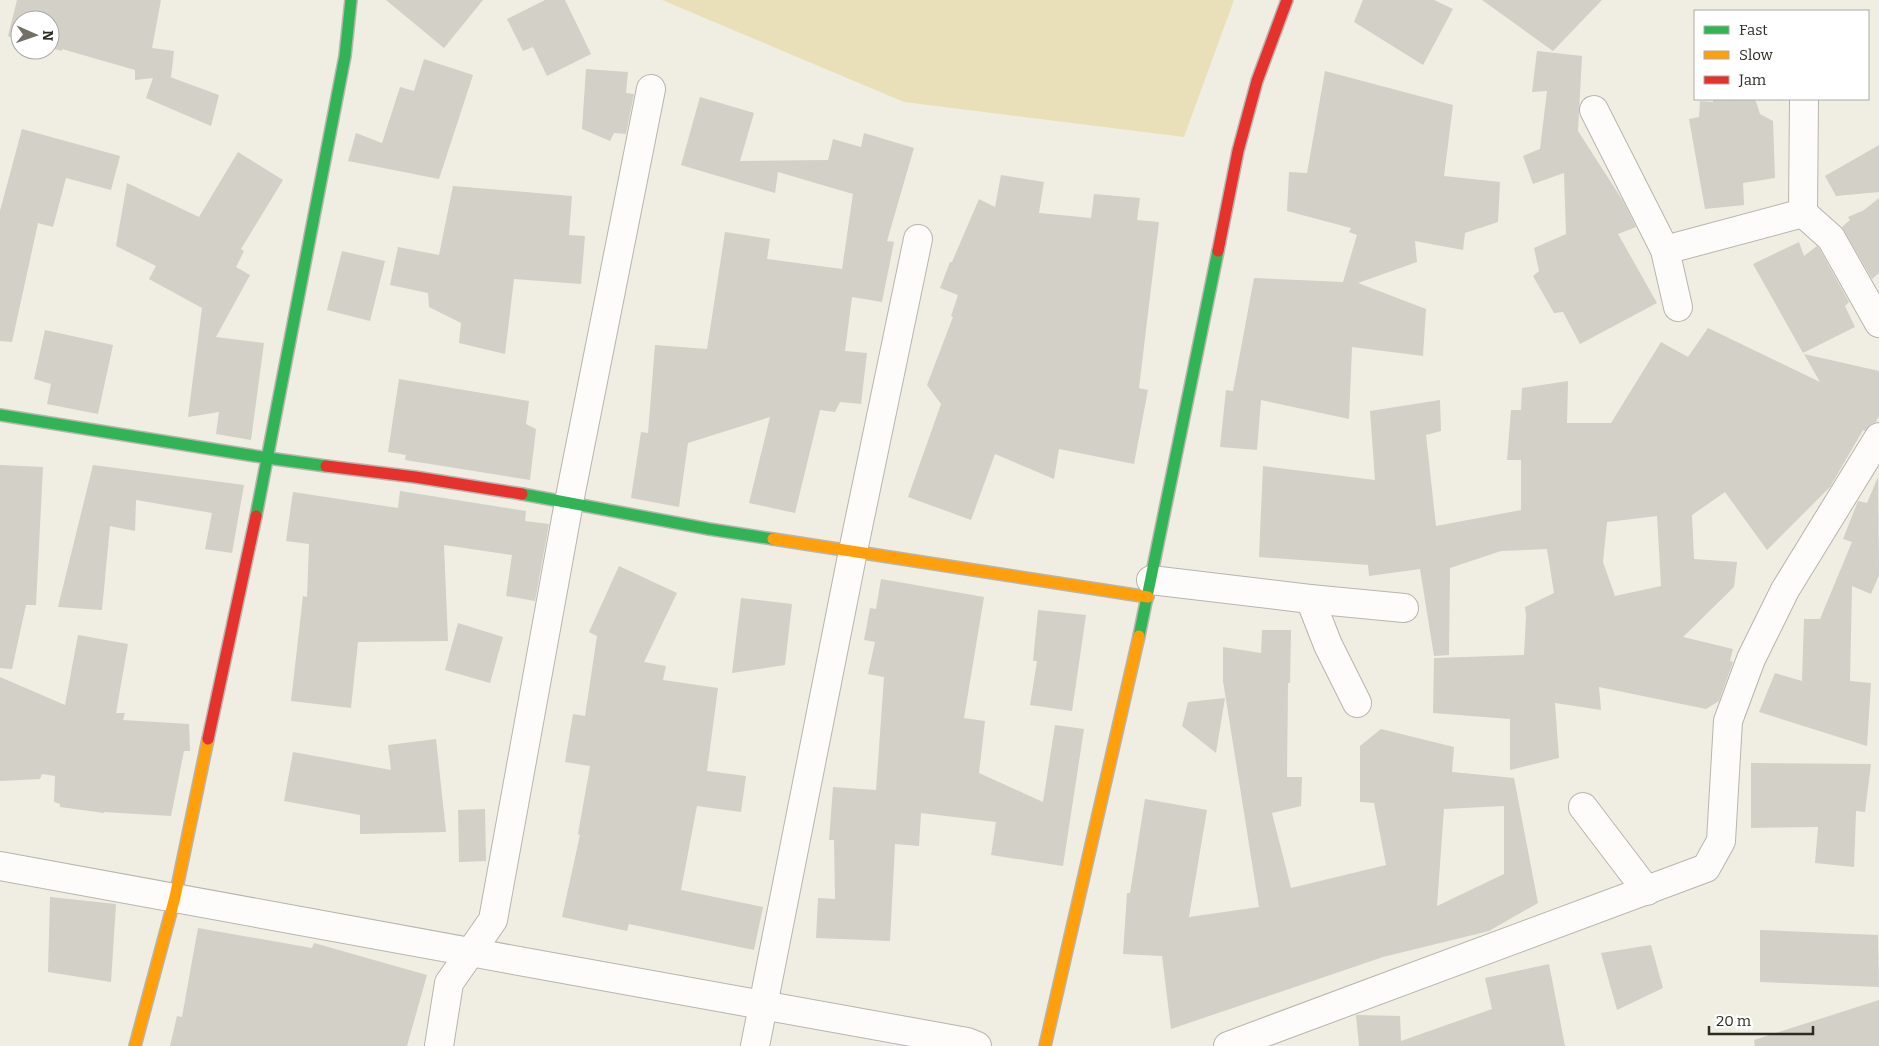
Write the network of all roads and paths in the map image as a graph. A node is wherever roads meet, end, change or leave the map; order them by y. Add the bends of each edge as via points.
1 (351, 0) edge
2 (1287, 0) edge
3 (652, 89) dead end
4 (1804, 100) edge
5 (1594, 110) dead end
6 (1802, 213) junction
7 (918, 239) dead end
8 (1665, 250) junction
9 (1678, 307) dead end
10 (1879, 323) edge
11 (0, 415) edge
12 (1879, 437) edge
13 (268, 458) junction
14 (569, 502) junction
15 (853, 550) junction
16 (1150, 588) junction
17 (1310, 599) junction
18 (1404, 608) dead end
19 (1357, 703) dead end
20 (1583, 807) dead end
21 (0, 866) edge
22 (1647, 891) junction
23 (175, 897) junction
24 (469, 952) junction
25 (763, 1007) junction
26 (135, 1046) edge
27 (439, 1046) edge
28 (755, 1046) edge
29 (977, 1046) edge
30 (1045, 1046) edge
31 (1228, 1046) edge

1 - 13 street via 345,56
2 - 16 street via 1257,80 1238,150
3 - 14 street
4 - 6 street
5 - 8 street
6 - 8 street
6 - 10 street via 1831,238
7 - 15 street
8 - 9 street
11 - 13 street
12 - 22 street via 1785,590 1751,659 1728,721 1721,841 1706,868
13 - 14 street
13 - 23 street
14 - 15 street via 709,529
14 - 24 street via 493,920
15 - 16 street
15 - 25 street
16 - 17 street
16 - 30 street
17 - 18 street
17 - 19 street via 1328,645
20 - 22 street
21 - 23 street
22 - 31 street
23 - 24 street
23 - 26 street
24 - 25 street
24 - 27 street via 449,983
25 - 28 street
25 - 29 street

